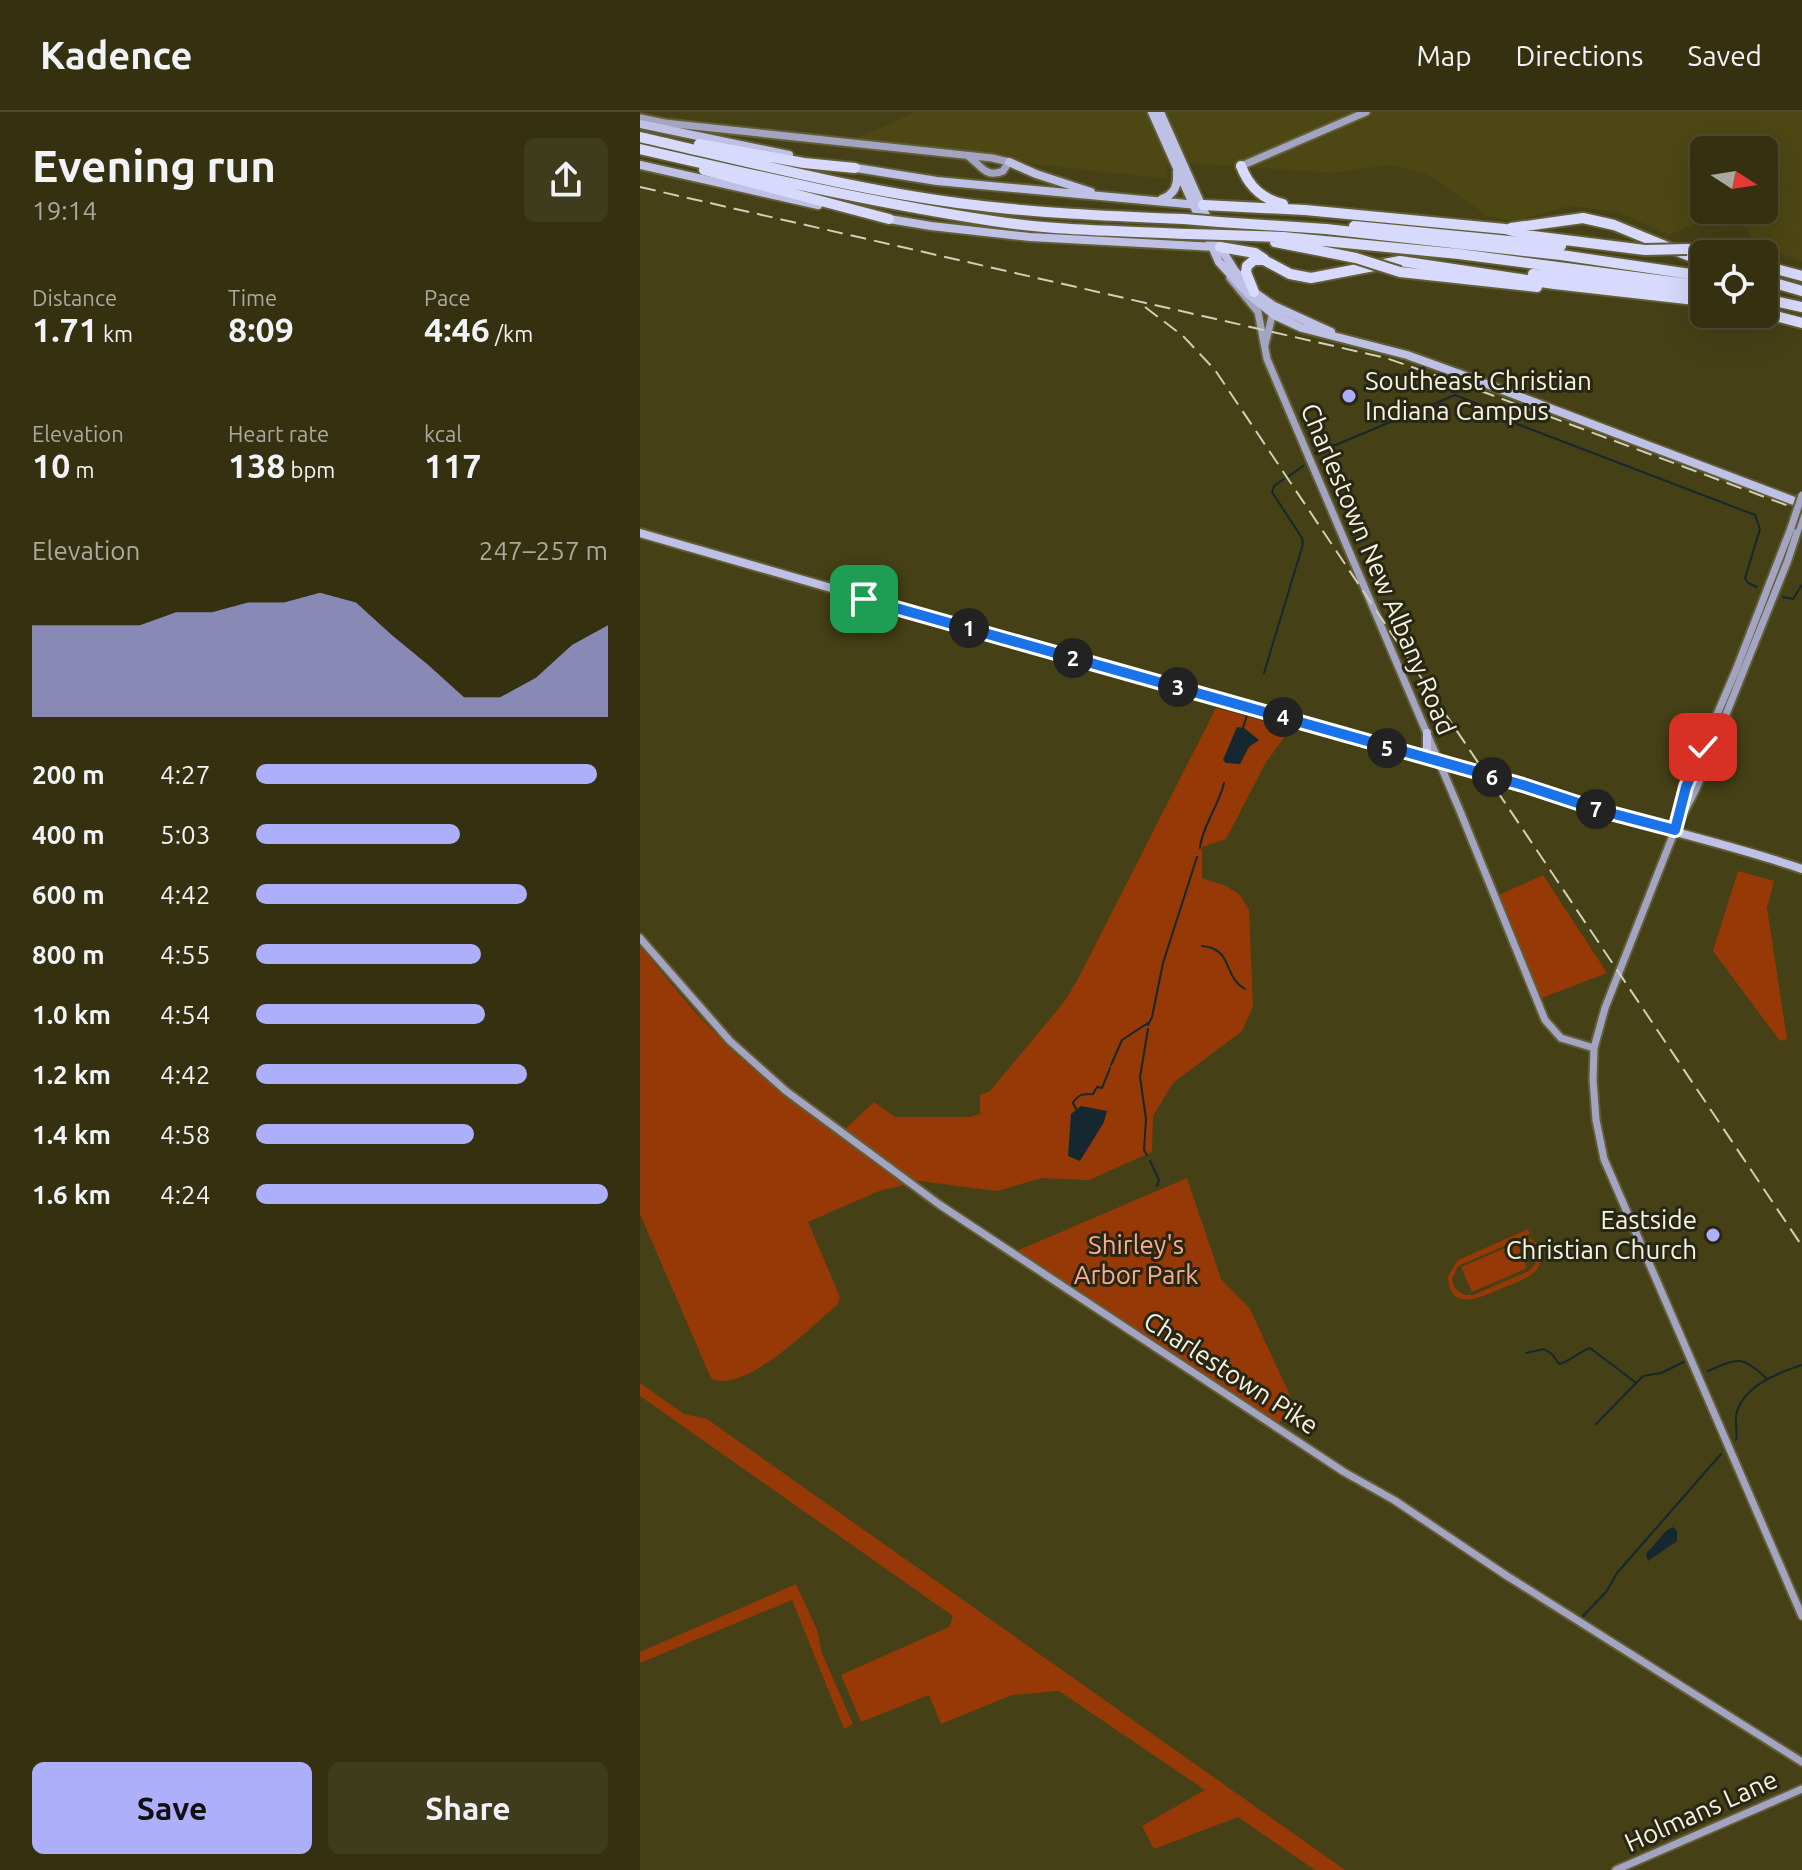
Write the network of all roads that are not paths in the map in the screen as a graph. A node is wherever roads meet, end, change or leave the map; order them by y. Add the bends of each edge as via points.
1 (1152, 112) edge
2 (1160, 112) edge
3 (1366, 112) edge
4 (640, 121) edge
5 (645, 138) edge
6 (640, 149) edge
7 (661, 154) junction
8 (968, 156) junction
9 (1009, 162) junction
10 (640, 165) edge
11 (1241, 166) joint
12 (1177, 167) junction
13 (855, 168) junction
14 (1107, 197) junction
15 (1156, 200) junction
16 (1198, 205) junction
17 (1305, 210) junction
18 (889, 219) junction
19 (1247, 223) junction
20 (1505, 229) junction
21 (1229, 235) junction
22 (1216, 247) junction
23 (1690, 249) edge
24 (1631, 250) junction
25 (1690, 256) edge
26 (1270, 263) junction
27 (1436, 265) junction
28 (1778, 270) edge
29 (1226, 273) junction
30 (1690, 274) edge
31 (1802, 276) edge
32 (1690, 284) edge
33 (1778, 285) edge
34 (1778, 289) edge
35 (1690, 291) edge
36 (1254, 292) junction
37 (1802, 293) edge
38 (1676, 297) junction
39 (1690, 299) edge
40 (1778, 303) edge
41 (1802, 307) edge
42 (1273, 310) junction
43 (1778, 317) edge
44 (1802, 323) edge
45 (1265, 345) junction
46 (1802, 495) edge
47 (1802, 504) edge
48 (1802, 517) edge
49 (1795, 529) junction
50 (640, 533) edge
51 (1427, 733) junction
52 (1416, 757) junction
53 (1439, 763) junction
54 (1675, 830) junction
55 (1802, 869) edge
56 (640, 938) edge
57 (1594, 1048) junction
58 (1802, 1616) edge
59 (1802, 1762) edge
60 (1802, 1789) edge
61 (1616, 1870) edge

1 - 12 main road
2 - 16 main road
3 - 11 main road
4 - 8 main road
4 - 13 main road
5 - 13 highway
5 - 19 highway, bridge via 957,203
6 - 7 highway
7 - 18 highway via 673,162
7 - 21 highway, bridge via 836,194 996,221 1092,231
8 - 9 main road
8 - 9 main road via 992,175
9 - 14 main road
10 - 18 main road
11 - 17 highway via 1260,194
12 - 15 main road via 1173,193
12 - 16 main road
13 - 14 main road
14 - 15 main road
15 - 16 main road
16 - 17 highway
16 - 22 main road
17 - 20 highway
18 - 22 main road via 1030,237
19 - 24 highway via 1371,226
19 - 30 highway via 1561,255
20 - 24 highway
20 - 25 highway via 1583,218
21 - 32 highway via 1459,254
21 - 38 highway, bridge via 1356,258 1400,272 1597,294
22 - 26 highway via 1255,253
22 - 29 main road
22 - 36 main road
23 - 24 highway, bridge
26 - 27 highway via 1311,278 1389,261
26 - 36 highway via 1259,259 1247,266
27 - 35 highway
27 - 38 highway
28 - 31 highway
29 - 42 main road
29 - 45 main road, Charlestown New Albany Road via 1258,312
33 - 37 highway
34 - 37 highway
36 - 42 main road
38 - 39 highway
40 - 41 highway
42 - 45 main road
42 - 47 main road via 1456,372
43 - 44 highway
45 - 51 main road, Charlestown New Albany Road
46 - 49 main road, bridge
48 - 49 main road
49 - 54 main road via 1686,787
50 - 52 main road
51 - 52 main road via 1427,750
51 - 53 main road, Charlestown New Albany Road
52 - 53 main road
53 - 54 main road
53 - 57 main road, Charlestown New Albany Road via 1545,1020 1561,1038
54 - 55 main road
54 - 57 main road
56 - 59 main road, Charlestown Pike via 730,1041 770,1078 940,1205 1344,1472
57 - 58 main road via 1596,1120 1604,1159
60 - 61 main road, Holmans Lane

